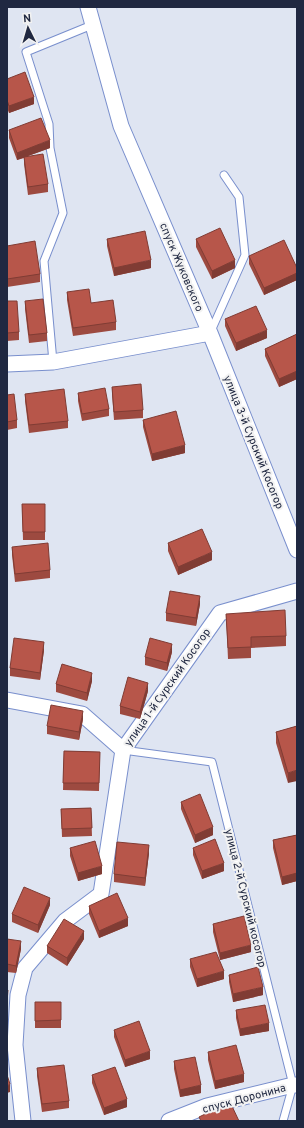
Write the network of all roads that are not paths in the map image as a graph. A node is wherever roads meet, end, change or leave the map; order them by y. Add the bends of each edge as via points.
1 (88, 7) edge
2 (92, 25) junction
3 (224, 175) dead end
4 (210, 334) junction
5 (53, 362) junction
6 (7, 364) edge
7 (297, 550) edge
8 (297, 591) edge
9 (7, 700) edge
10 (123, 750) junction
11 (295, 1085) edge
12 (23, 1121) edge
13 (169, 1121) edge
14 (283, 1121) edge

1 - 2 street, спуск Жуковского
2 - 4 street, спуск Жуковского via 121,126
2 - 5 lane via 26,52 49,124 50,148 63,213 44,261
3 - 4 lane via 239,197 246,255
4 - 5 street
4 - 7 street, улица 3-й Сурский Косогор
5 - 6 street
8 - 10 street, улица 1-й Сурский Косогор via 220,613
9 - 10 street via 82,714
10 - 11 lane, улица 2-й Сурский косогор via 212,762
10 - 12 street, улица 1-й Сурский Косогор via 101,894 65,921 25,968 18,995 15,1045
11 - 13 street, спуск Доронина via 207,1106
11 - 14 lane, улица 2-й Сурский косогор

